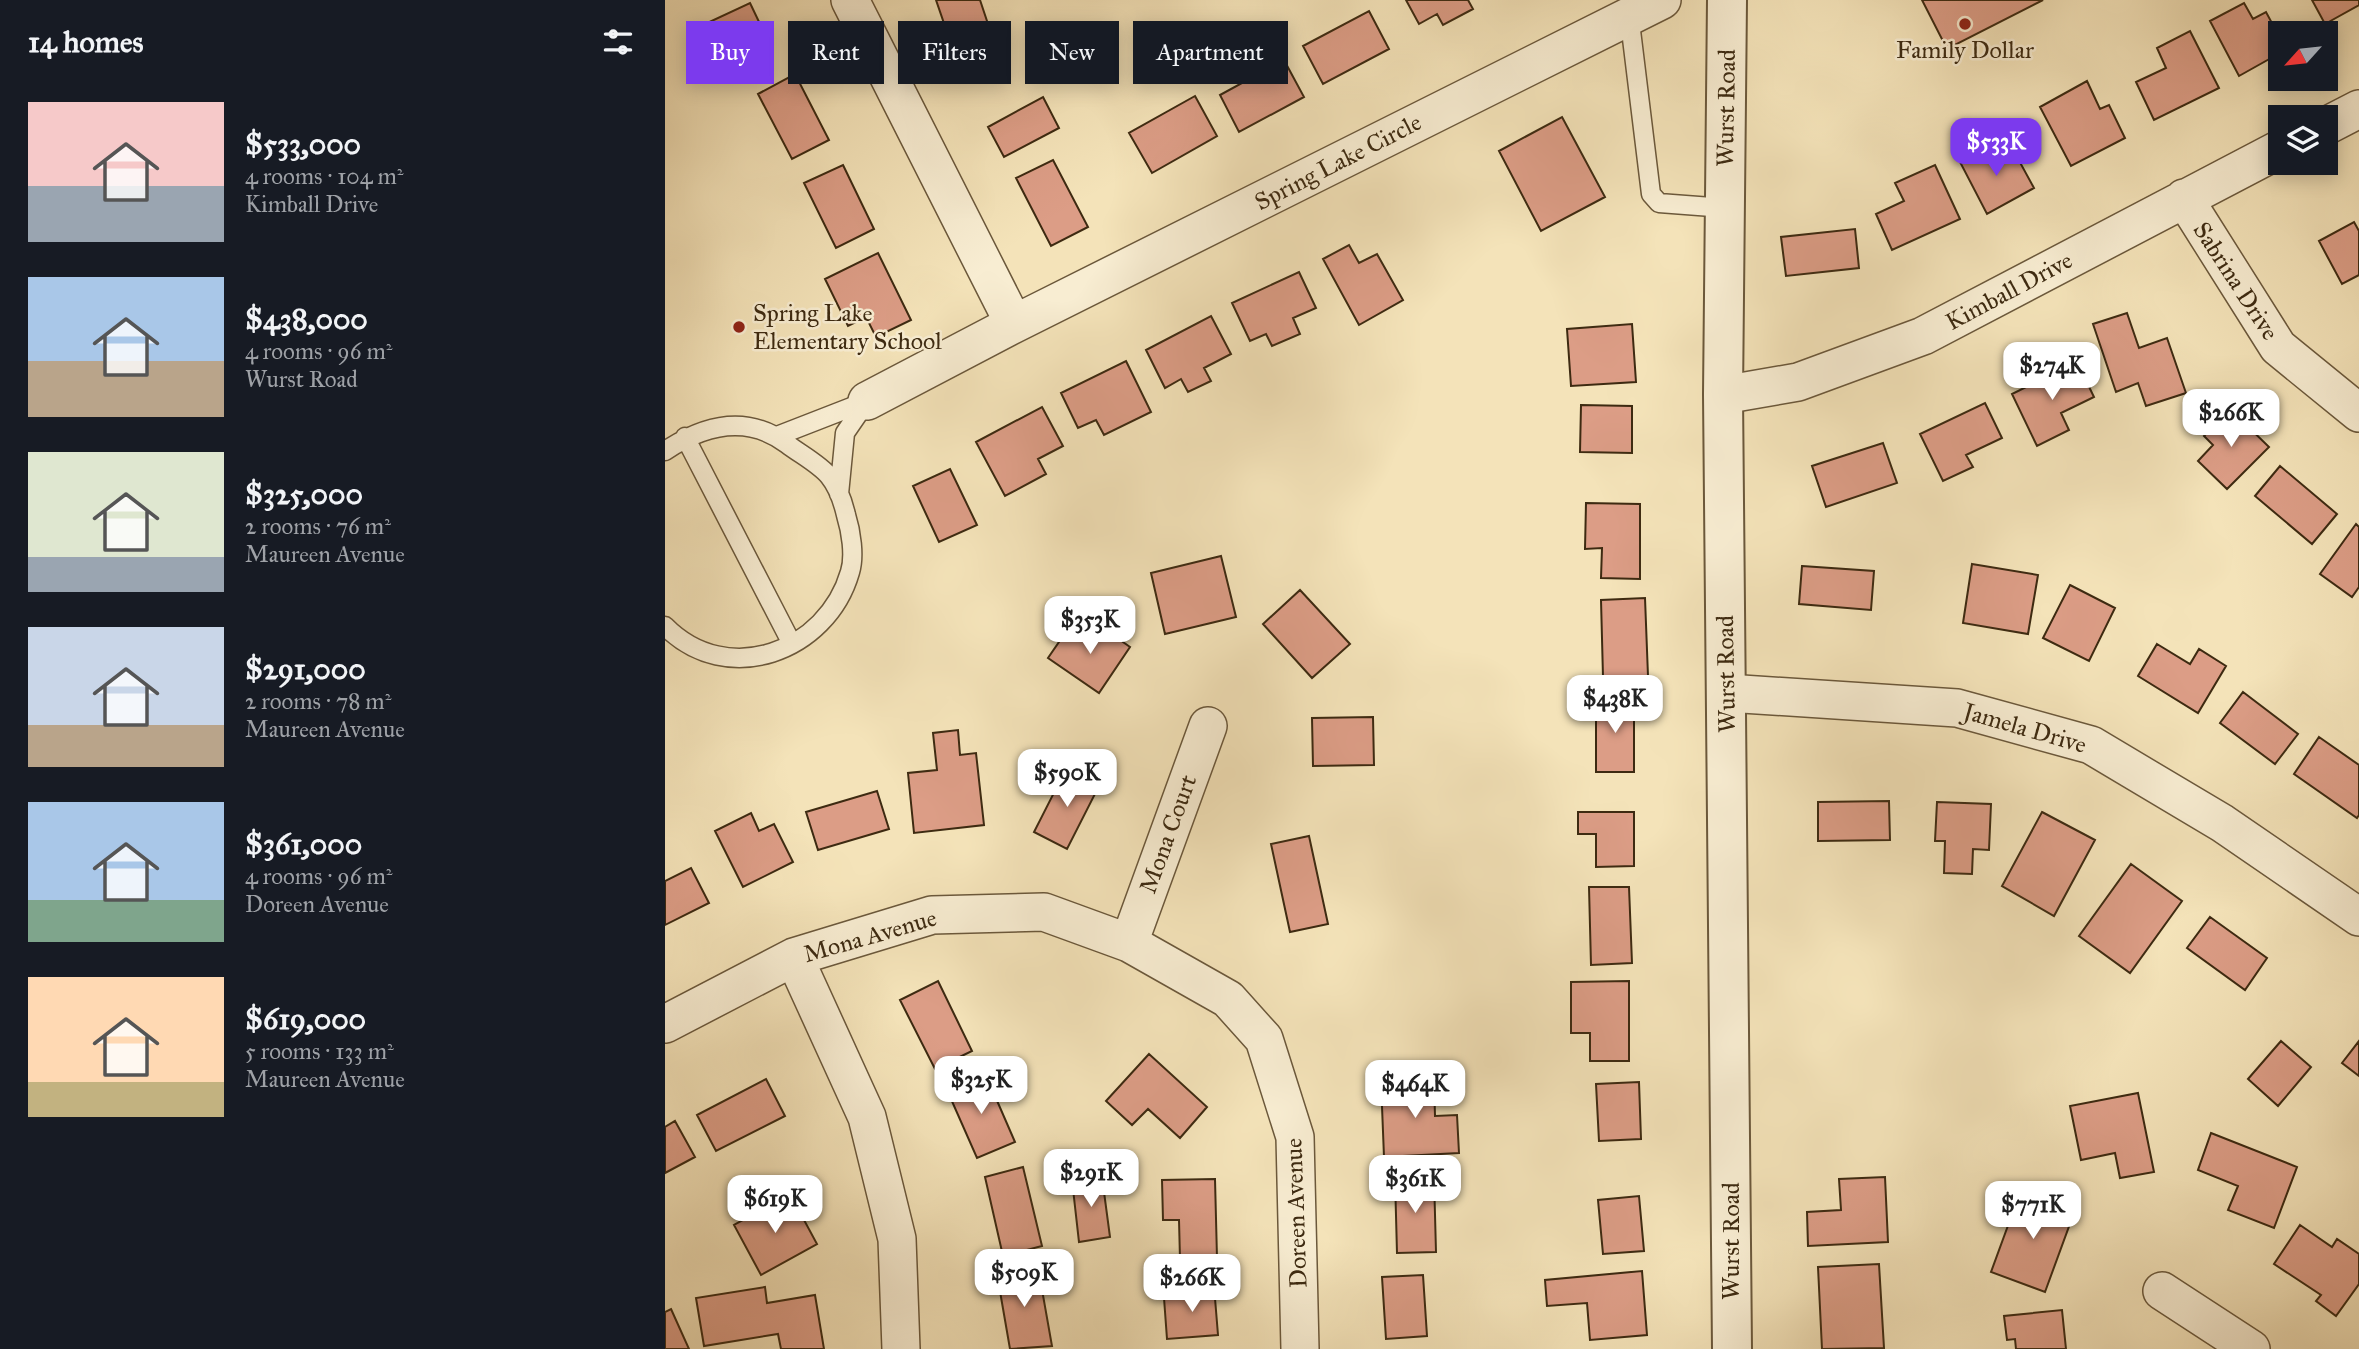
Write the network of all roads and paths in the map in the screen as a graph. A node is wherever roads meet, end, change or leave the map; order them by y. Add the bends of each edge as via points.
1 (850, 0) edge
2 (1662, 0) edge
3 (1727, 0) edge
4 (1629, 8) edge
5 (2359, 109) edge
6 (2338, 120) edge
7 (2268, 155) edge
8 (2184, 198) junction
9 (1725, 208) junction
10 (1014, 324) junction
11 (1723, 395) junction
12 (867, 401) junction
13 (2359, 413) edge
14 (777, 436) junction
15 (685, 438) junction
16 (665, 451) edge
17 (839, 494) junction
18 (665, 626) edge
19 (792, 644) junction
20 (1727, 693) junction
21 (1208, 726) dead end
22 (2359, 916) edge
23 (1129, 943) junction
24 (794, 957) junction
25 (665, 1024) edge
26 (2162, 1291) dead end
27 (901, 1349) edge
28 (1300, 1349) edge
29 (1731, 1349) edge
30 (2251, 1349) edge

1 - 10 street
2 - 4 street, Spring Lake Circle
3 - 9 street, Wurst Road
4 - 9 lane via 1651,194 1659,203
4 - 10 street, Spring Lake Circle
5 - 6 street
7 - 8 street, Kimball Drive
8 - 11 street, Kimball Drive via 1923,336 1798,382
8 - 13 street, Sabrina Drive via 2278,347
9 - 11 street, Wurst Road
10 - 12 street, Spring Lake Circle
11 - 20 street, Wurst Road
12 - 14 lane
12 - 17 lane via 845,433
14 - 15 lane via 754,427 716,426
14 - 17 lane via 829,476
15 - 16 lane
15 - 19 lane
17 - 19 lane via 850,528 851,570 822,622
18 - 19 lane via 701,651 720,658 742,660
20 - 22 street, Jamela Drive via 1957,708 2091,745 2222,823
20 - 29 street, Wurst Road
21 - 23 street, Mona Court
23 - 24 street, Mona Avenue via 1044,912 932,915
23 - 28 street, Doreen Avenue via 1228,999 1264,1039 1296,1137
24 - 25 street, Mona Avenue
24 - 27 street via 867,1117 897,1240
26 - 30 street

